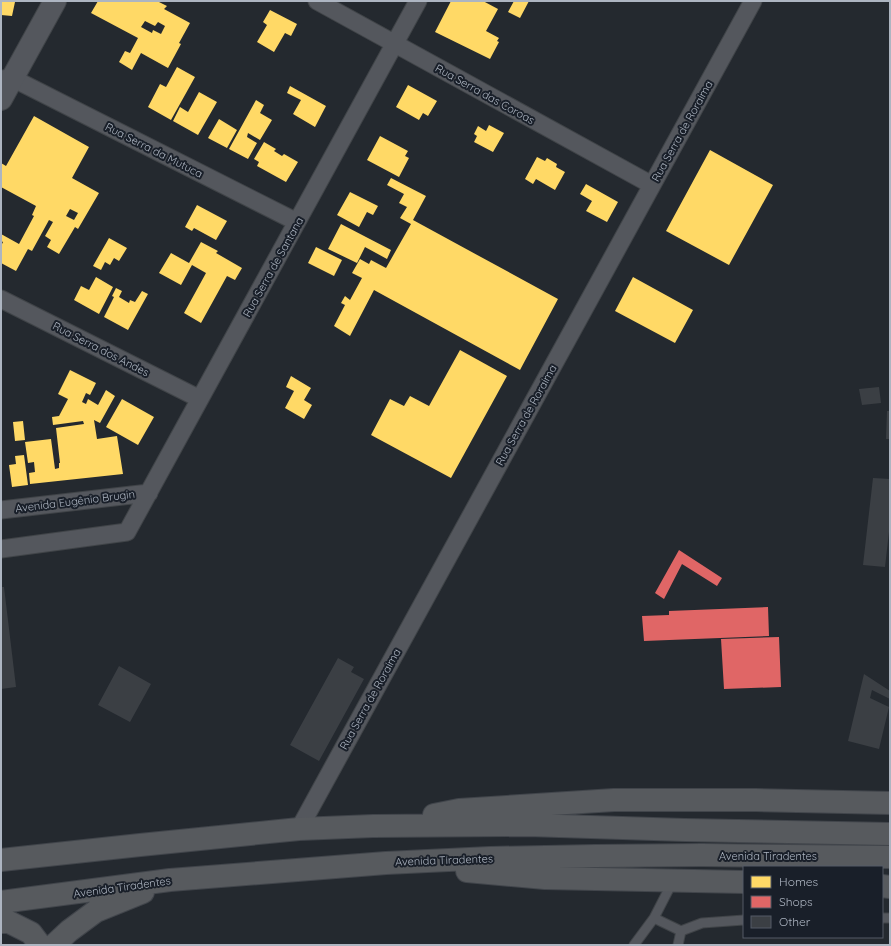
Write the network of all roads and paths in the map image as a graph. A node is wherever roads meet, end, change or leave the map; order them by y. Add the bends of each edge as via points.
1 (55, 1) edge
2 (317, 1) edge
3 (418, 1) edge
4 (753, 1) edge
5 (395, 44) junction
6 (6, 78) edge
7 (1, 99) edge
8 (652, 185) junction
9 (297, 222) junction
10 (1, 299) edge
11 (200, 399) junction
12 (149, 493) junction
13 (1, 510) edge
14 (1, 549) edge
15 (890, 803) edge
16 (374, 826) junction
17 (299, 829) junction
18 (890, 834) edge
19 (890, 858) edge
20 (1, 860) edge
21 (386, 863) junction
22 (170, 880) junction
23 (673, 881) junction
24 (743, 882) edge
25 (1, 902) edge
26 (654, 918) junction
27 (743, 920) edge
28 (1, 922) edge
29 (682, 931) junction
30 (40, 945) edge
31 (54, 945) edge
32 (634, 945) edge
33 (678, 945) edge

1 - 6 street
2 - 5 street, Rua Serra das Coroas
3 - 5 street, Rua Serra de Santana
4 - 8 street, Rua Serra de Roraima
5 - 8 street, Rua Serra das Coroas
5 - 9 street, Rua Serra de Santana
6 - 7 street
6 - 9 street, Rua Serra da Mutuca
8 - 17 street, Rua Serra de Roraima
9 - 11 street, Rua Serra de Santana
10 - 11 street, Rua Serra dos Andes
11 - 12 street, Rua Serra de Santana
12 - 13 street, Avenida Eugênio Brugin
12 - 14 street, Rua Serra de Santana via 127,532
15 - 16 highway via 614,800 459,810
16 - 17 highway
16 - 18 highway via 528,825
17 - 20 highway
19 - 21 highway, Avenida Tiradentes via 603,856
21 - 22 highway, Avenida Tiradentes
21 - 23 highway via 545,878
22 - 25 highway, Avenida Tiradentes
22 - 31 highway via 96,911
23 - 24 highway
23 - 26 lane
26 - 29 lane
26 - 32 lane
27 - 29 lane via 702,923
28 - 30 highway via 9,922 32,933
29 - 33 lane

